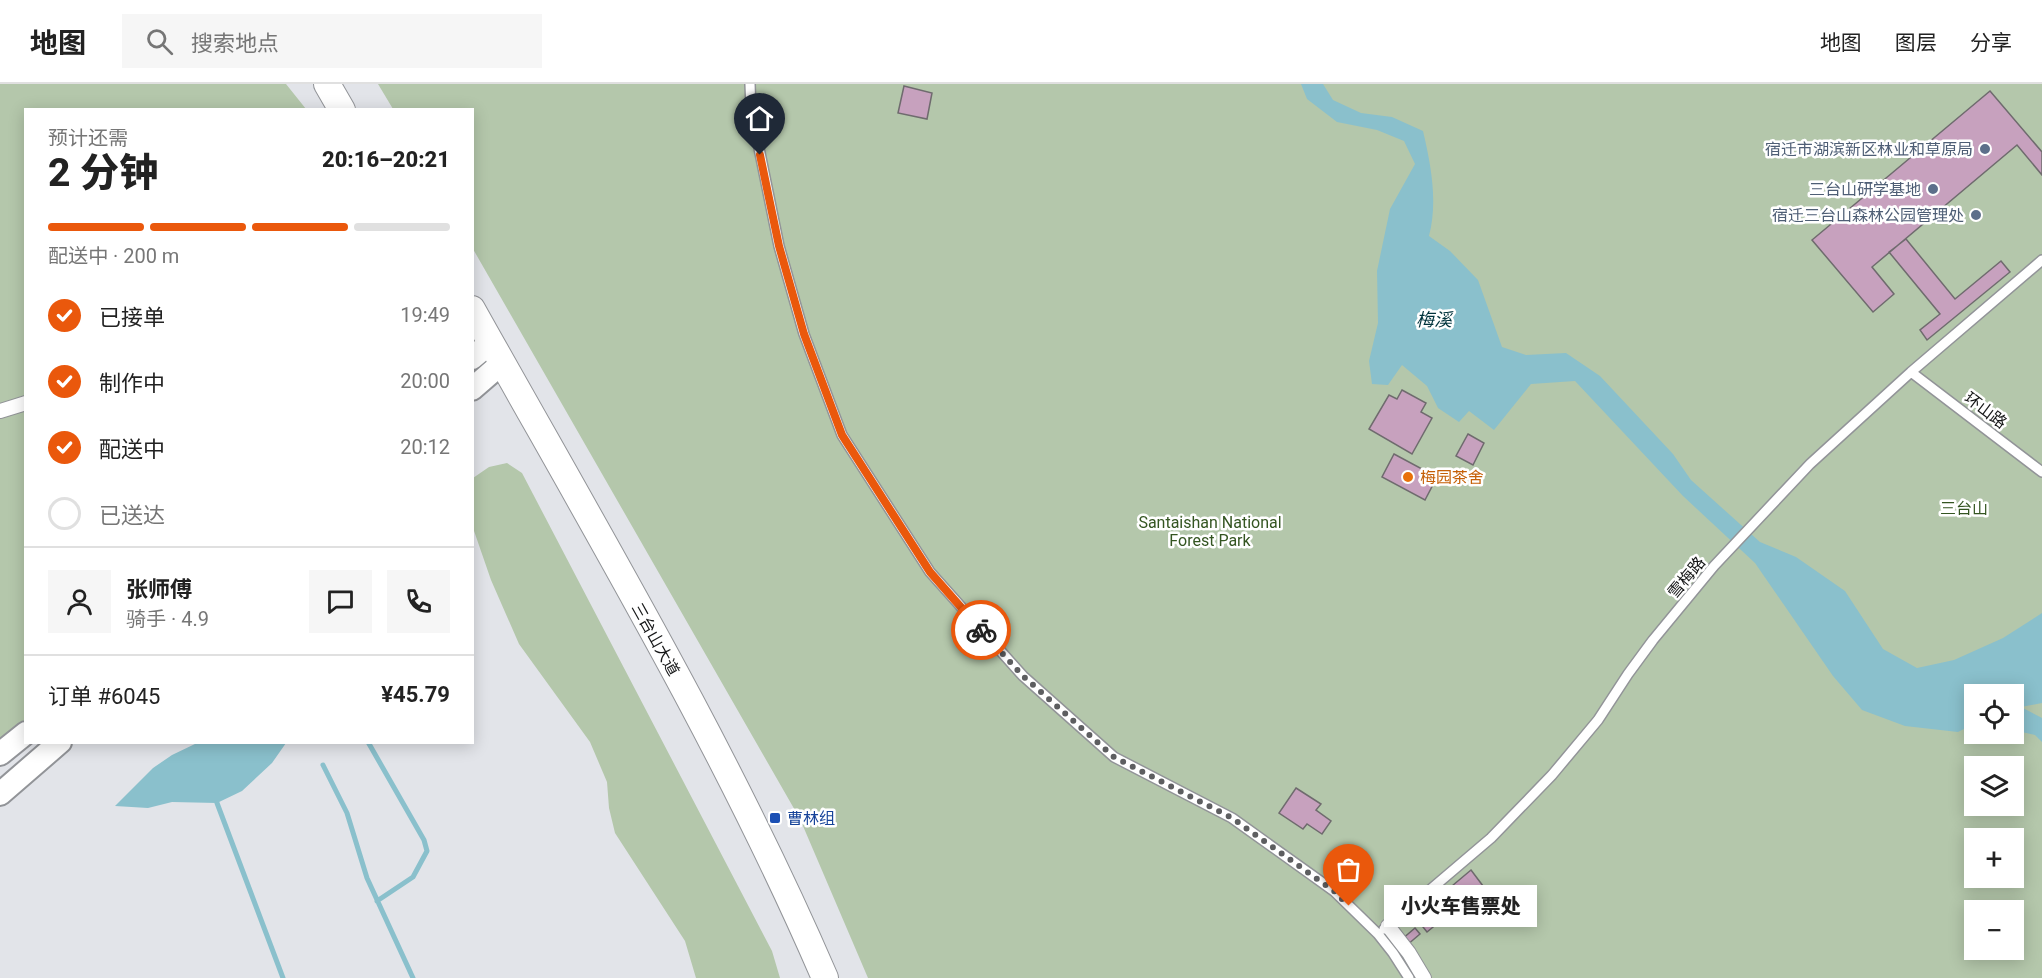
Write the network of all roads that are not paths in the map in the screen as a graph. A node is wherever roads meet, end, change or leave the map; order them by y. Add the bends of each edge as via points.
1 (327, 84) edge
2 (347, 84) edge
3 (750, 84) edge
4 (341, 108) edge
5 (361, 108) edge
6 (2042, 260) edge
7 (474, 318) edge
8 (483, 359) edge
9 (1911, 372) junction
10 (24, 404) edge
11 (0, 411) edge
12 (2042, 471) edge
13 (24, 735) edge
14 (58, 744) edge
15 (0, 754) edge
16 (0, 794) edge
17 (1383, 930) junction
18 (812, 978) edge
19 (825, 978) edge
20 (1408, 978) edge
21 (1424, 978) edge

1 - 4 main road
2 - 5 main road
3 - 17 lane via 751,109 779,246 804,334 842,435 930,572 1023,676 1114,757 1232,818
6 - 9 lane, 雪梅路
7 - 8 main road, 三台山大道
8 - 18 main road, 三台山大道 via 672,697 791,928
8 - 19 main road, 三台山大道 via 692,704
9 - 12 lane, 环山路
9 - 17 lane, 雪梅路 via 1810,464 1714,566 1653,640 1599,720 1552,775 1491,838
10 - 11 street
13 - 15 street
14 - 16 street
17 - 20 lane
17 - 21 street via 1409,953

